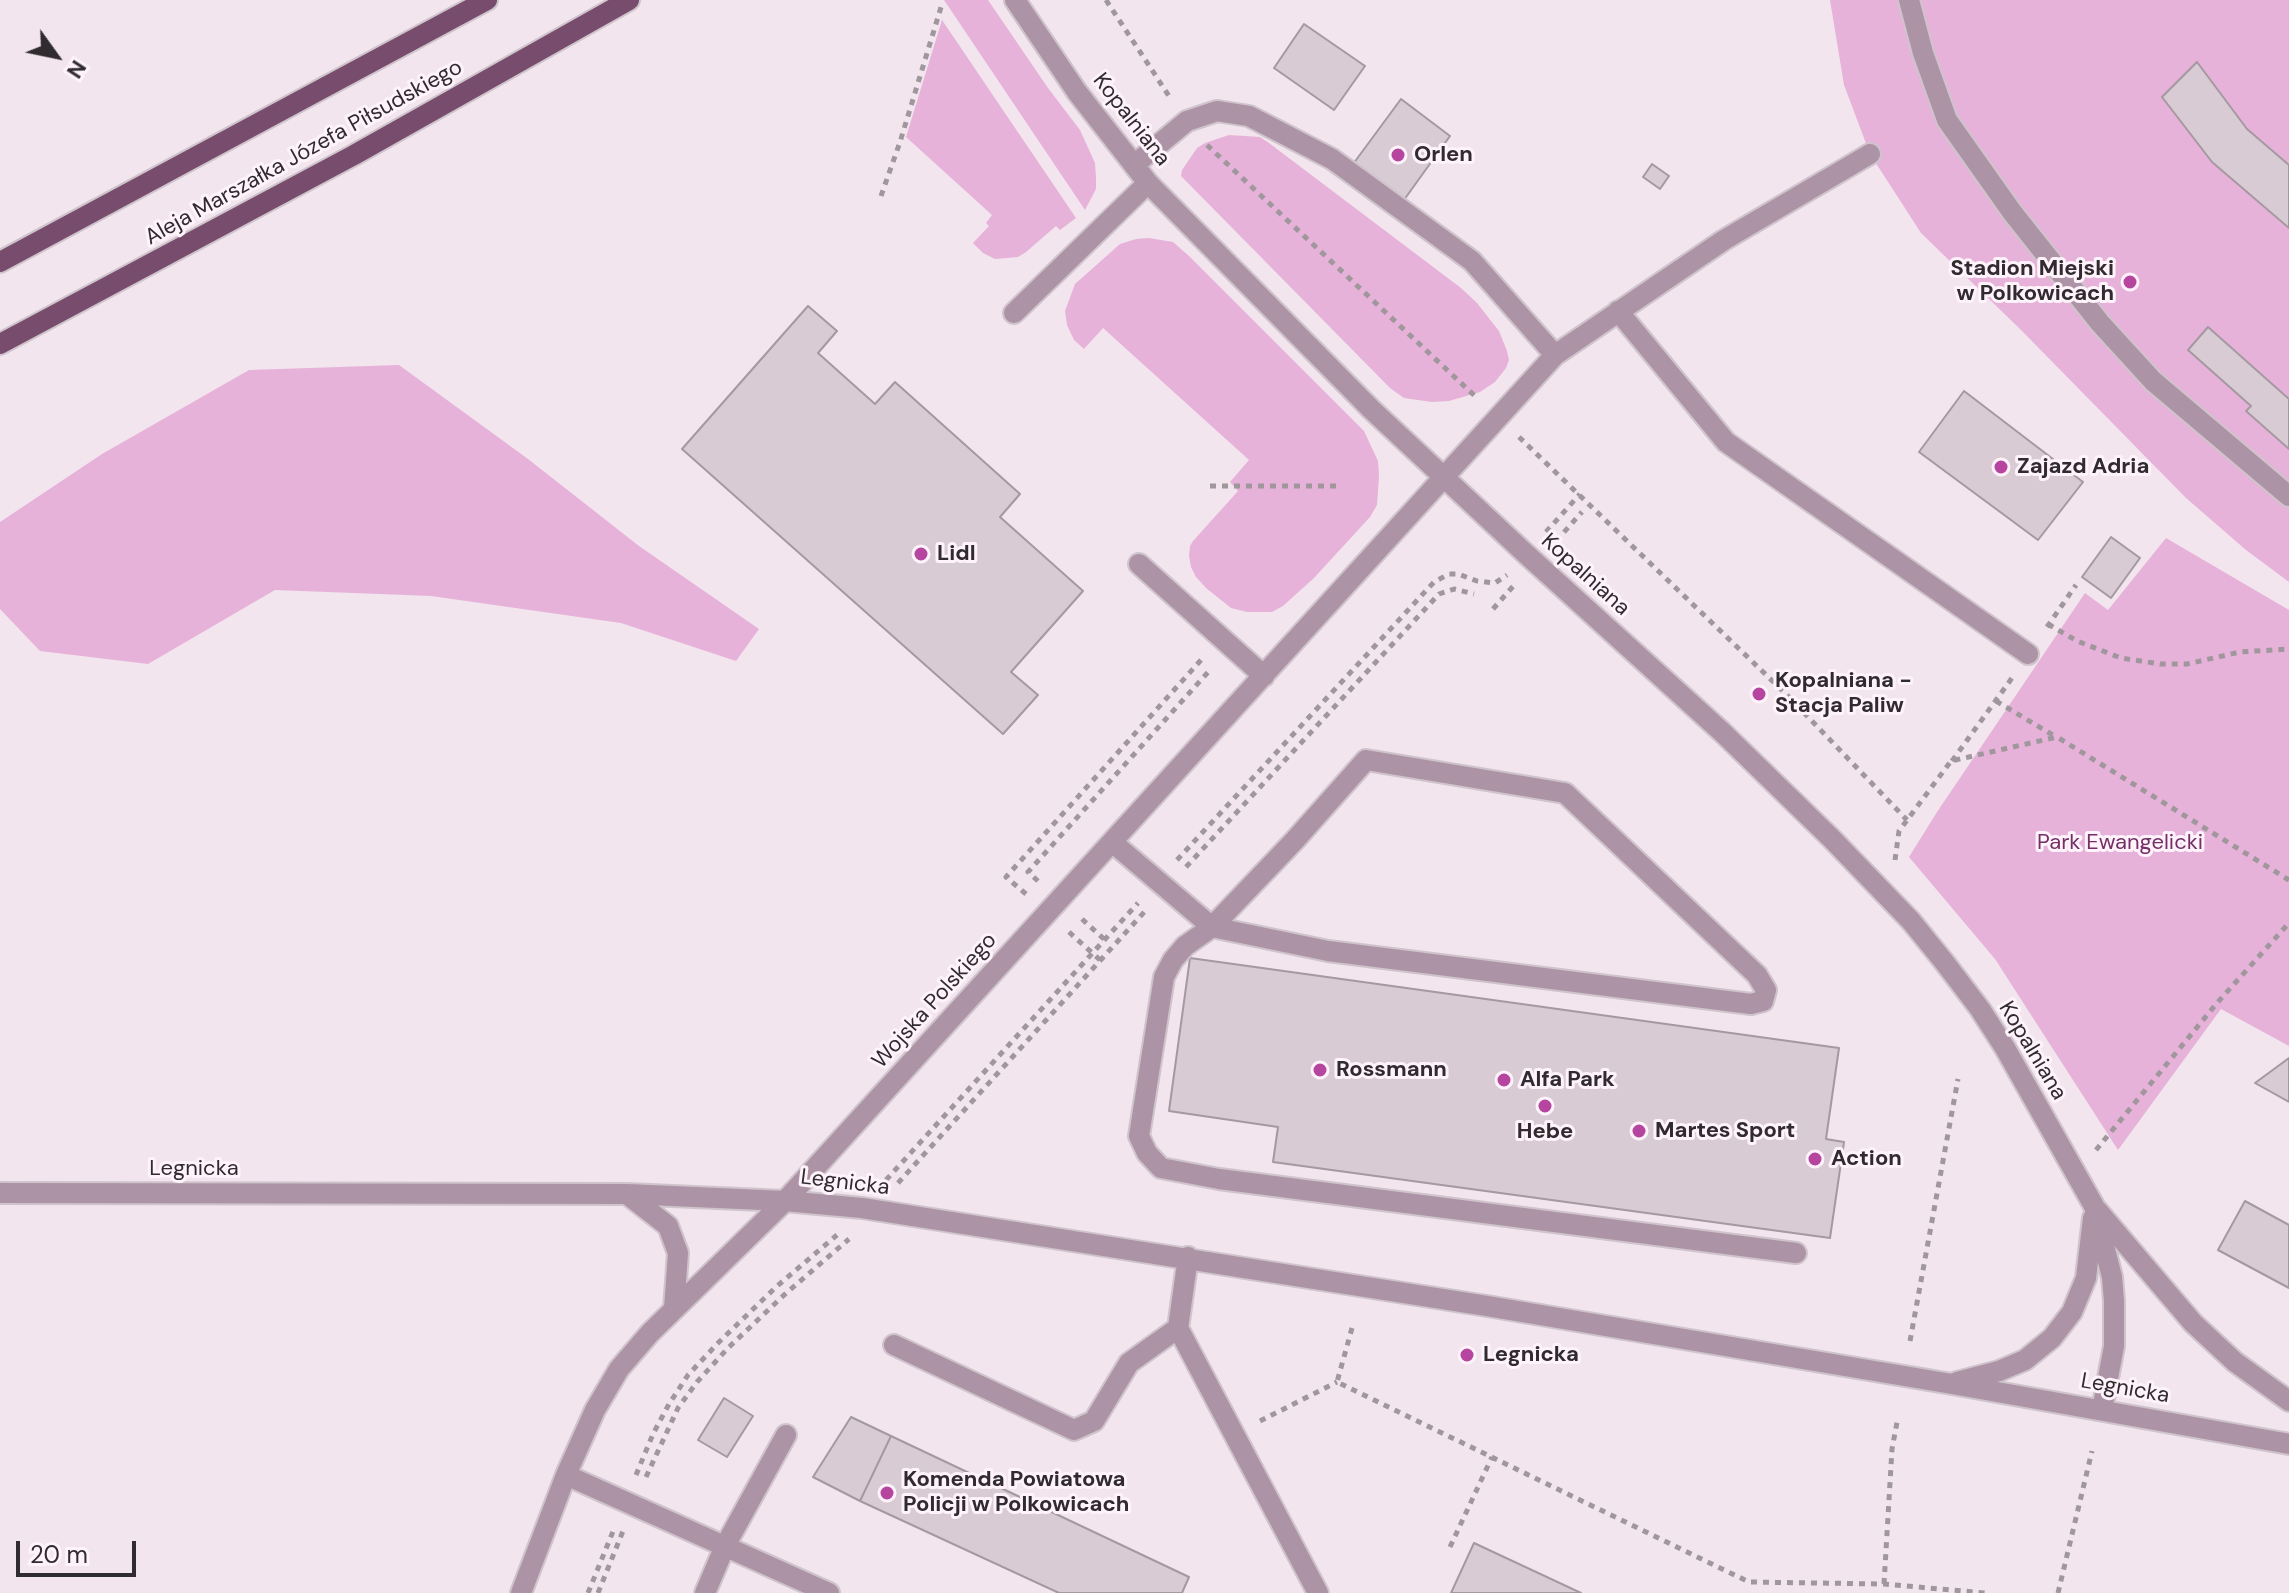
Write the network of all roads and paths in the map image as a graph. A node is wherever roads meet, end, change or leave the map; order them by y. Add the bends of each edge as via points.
1 (487, 0) edge
2 (629, 0) edge
3 (1015, 0) edge
4 (1909, 0) edge
5 (942, 4) dead end
6 (1870, 154) dead end
7 (1134, 165) junction
8 (1148, 183) junction
9 (881, 196) dead end
10 (0, 262) edge
11 (1618, 311) junction
12 (1014, 313) dead end
13 (0, 344) edge
14 (1555, 355) junction
15 (1445, 477) junction
16 (1210, 486) dead end
17 (1339, 486) dead end
18 (1580, 494) dead end
19 (2289, 496) edge
20 (1526, 554) junction
21 (1139, 564) dead end
22 (1474, 594) dead end
23 (2048, 624) dead end
24 (1221, 638) junction
25 (2289, 649) edge
26 (2028, 654) dead end
27 (1264, 676) junction
28 (1996, 701) dead end
29 (2057, 737) junction
30 (1899, 831) dead end
31 (1112, 842) junction
32 (2289, 880) edge
33 (1161, 885) junction
34 (1047, 913) junction
35 (2289, 923) edge
36 (1212, 927) junction
37 (1092, 953) junction
38 (1100, 960) junction
39 (1958, 1079) dead end
40 (2095, 1151) dead end
41 (0, 1193) edge
42 (627, 1194) junction
43 (785, 1201) junction
44 (2094, 1206) junction
45 (869, 1209) junction
46 (1796, 1253) dead end
47 (1188, 1257) junction
48 (674, 1309) junction
49 (1178, 1328) junction
50 (1352, 1328) dead end
51 (1910, 1341) dead end
52 (894, 1345) dead end
53 (1337, 1382) junction
54 (1952, 1384) junction
55 (2289, 1401) edge
56 (2102, 1410) junction
57 (1898, 1417) dead end
58 (1234, 1434) junction
59 (786, 1435) dead end
60 (2289, 1444) edge
61 (2092, 1451) dead end
62 (1492, 1457) junction
63 (566, 1475) junction
64 (630, 1502) junction
65 (725, 1546) junction
66 (1450, 1547) dead end
67 (1884, 1584) junction
68 (521, 1593) edge
69 (588, 1593) edge
70 (598, 1593) edge
71 (705, 1593) edge
72 (829, 1593) edge
73 (1318, 1593) edge
74 (1985, 1593) edge
75 (2058, 1593) edge

1 - 10 main road, Aleja Marszałka Józefa Piłsudskiego
2 - 13 main road, Aleja Marszałka Józefa Piłsudskiego via 354,155
3 - 7 street, Kopalniana
4 - 19 street via 1947,120 2012,212 2153,381
5 - 9 path
6 - 11 street, Wojska Polskiego via 1724,240
7 - 8 street, Kopalniana
7 - 14 street via 1187,121 1217,111 1249,116 1332,159 1472,261
8 - 12 street
8 - 15 street, Kopalniana
11 - 14 street, Wojska Polskiego
11 - 26 street via 1726,442
14 - 15 street, Wojska Polskiego
15 - 20 street, Kopalniana
15 - 27 street, Wojska Polskiego
16 - 17 path
18 - 20 path
20 - 33 path via 1495,583 1458,574 1434,582
20 - 44 street, Kopalniana via 1722,732 1911,921 1988,1022
21 - 24 street
22 - 33 path via 1454,589 1439,594
23 - 25 path via 2121,658 2160,664
24 - 27 street
24 - 34 path via 1006,877
27 - 31 street, Wojska Polskiego
28 - 29 path
29 - 30 path via 1951,761
29 - 32 path
31 - 33 street
31 - 34 street, Wojska Polskiego
33 - 36 street
33 - 37 path
33 - 38 path
34 - 37 path
34 - 43 street, Wojska Polskiego
35 - 40 path
36 - 36 street via 1328,951 1751,1004 1763,1001 1766,990 1757,975 1565,793 1366,760
36 - 46 street via 1185,946 1164,977 1139,1136 1161,1168
37 - 38 path
37 - 45 path via 912,1150
38 - 45 path
39 - 51 path
41 - 42 street, Legnicka
42 - 43 street, Legnicka
42 - 48 street via 668,1226 678,1253
43 - 45 street, Legnicka
43 - 48 street, Wojska Polskiego
44 - 54 street via 2086,1278 2072,1312 2052,1338 2025,1360
44 - 55 street via 2193,1323
44 - 56 street, Kopalniana via 2114,1301 2114,1346
45 - 47 street, Legnicka
45 - 64 path via 850,1237 697,1382
45 - 64 path via 776,1287 688,1375 653,1434
47 - 49 street
47 - 54 street, Legnicka
48 - 63 street, Wojska Polskiego via 619,1369
49 - 52 street via 1129,1363 1094,1421 1074,1430
49 - 58 street
50 - 53 path
53 - 58 path
53 - 62 path
54 - 56 street, Legnicka
56 - 60 street, Legnicka
57 - 67 path
58 - 73 street
59 - 65 street
61 - 75 path
62 - 66 path
62 - 67 path via 1749,1582
63 - 64 street
63 - 68 street, Wojska Polskiego
64 - 65 street
64 - 69 path
64 - 70 path
65 - 71 street
65 - 72 street
67 - 74 path

